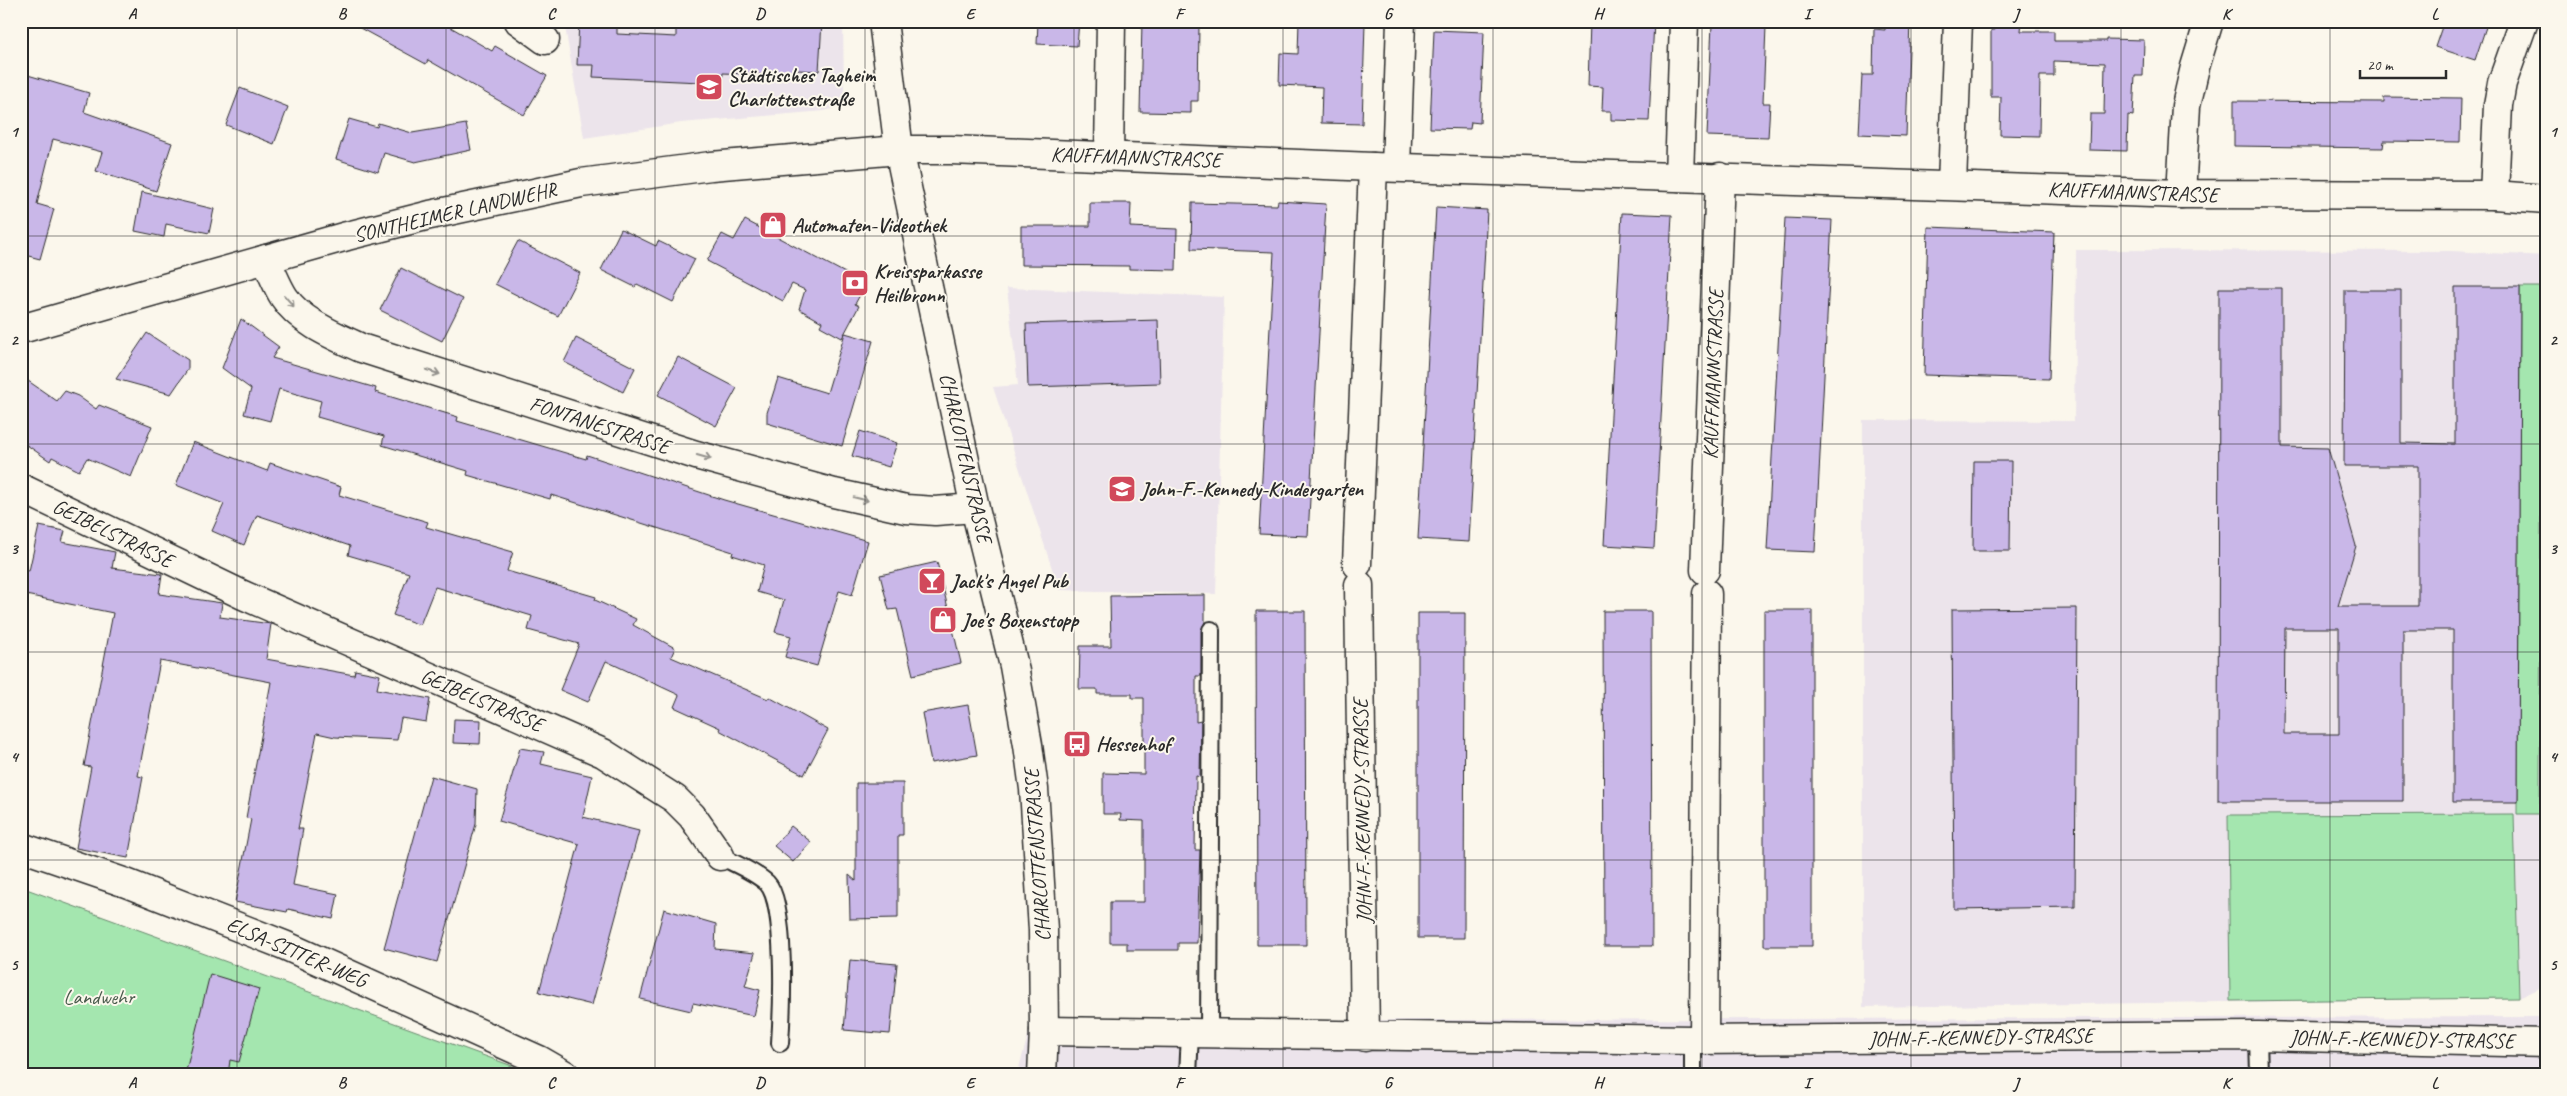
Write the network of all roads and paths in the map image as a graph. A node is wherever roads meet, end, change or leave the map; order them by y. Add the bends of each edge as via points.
1 (518, 21) edge
2 (882, 21) edge
3 (1111, 21) edge
4 (1401, 21) edge
5 (1684, 21) edge
6 (1958, 21) edge
7 (2209, 21) edge
8 (2524, 21) edge
9 (545, 40) dead end
10 (899, 150) junction
11 (1109, 156) junction
12 (1384, 167) junction
13 (1679, 177) junction
14 (1720, 177) junction
15 (1952, 185) junction
16 (2181, 194) junction
17 (2494, 195) junction
18 (2546, 199) edge
19 (266, 258) junction
20 (21, 329) edge
21 (21, 488) edge
22 (975, 508) junction
23 (1211, 630) dead end
24 (21, 847) edge
25 (720, 856) joint
26 (1044, 1031) junction
27 (1200, 1034) junction
28 (2258, 1036) junction
29 (1365, 1038) junction
30 (1699, 1040) junction
31 (780, 1043) dead end
32 (2546, 1043) edge
33 (565, 1075) edge
34 (1042, 1075) edge
35 (1188, 1075) edge
36 (1693, 1075) edge
37 (2259, 1075) edge

1 - 9 street
2 - 10 street, CHARLOTTENSTRASSE
3 - 11 street
4 - 12 street
5 - 13 street
6 - 15 street
7 - 16 street via 2186,106
8 - 17 street via 2502,83 2498,105
10 - 11 street, KAUFFMANNSTRASSE
10 - 19 street, SONTHEIMER LANDWEHR via 711,166 581,183 430,214
10 - 22 street, CHARLOTTENSTRASSE
11 - 12 street, KAUFFMANNSTRASSE
12 - 13 street, KAUFFMANNSTRASSE
12 - 29 street, JOHN-F.-KENNEDY-STRASSE via 1358,574
13 - 14 street, KAUFFMANNSTRASSE
14 - 15 street, KAUFFMANNSTRASSE
14 - 30 street, KAUFFMANNSTRASSE via 1706,582
15 - 16 street, KAUFFMANNSTRASSE
16 - 17 street, KAUFFMANNSTRASSE
17 - 18 street, KAUFFMANNSTRASSE
19 - 20 street, SONTHEIMER LANDWEHR
19 -> 22 street, FONTANESTRASSE via 285,298 298,311 324,331 360,348 696,455 834,493 906,509 936,512
21 - 25 street, GEIBELSTRASSE via 244,595 603,753 675,799 692,816
22 - 26 street, CHARLOTTENSTRASSE via 1014,666 1029,752 1043,930
23 - 27 lane
24 - 33 street, ELSA-SITTER-WEG via 126,882 284,945 539,1060
25 - 31 lane, GEIBELSTRASSE via 757,875 774,894 782,982
26 - 27 street, JOHN-F.-KENNEDY-STRASSE
26 - 34 street, CHARLOTTENSTRASSE
27 - 29 street, JOHN-F.-KENNEDY-STRASSE
27 - 35 lane
28 - 30 street, JOHN-F.-KENNEDY-STRASSE
28 - 32 street, JOHN-F.-KENNEDY-STRASSE
28 - 37 lane, JOHN-F.-KENNEDY-STRASSE
29 - 30 street, JOHN-F.-KENNEDY-STRASSE
30 - 36 lane

